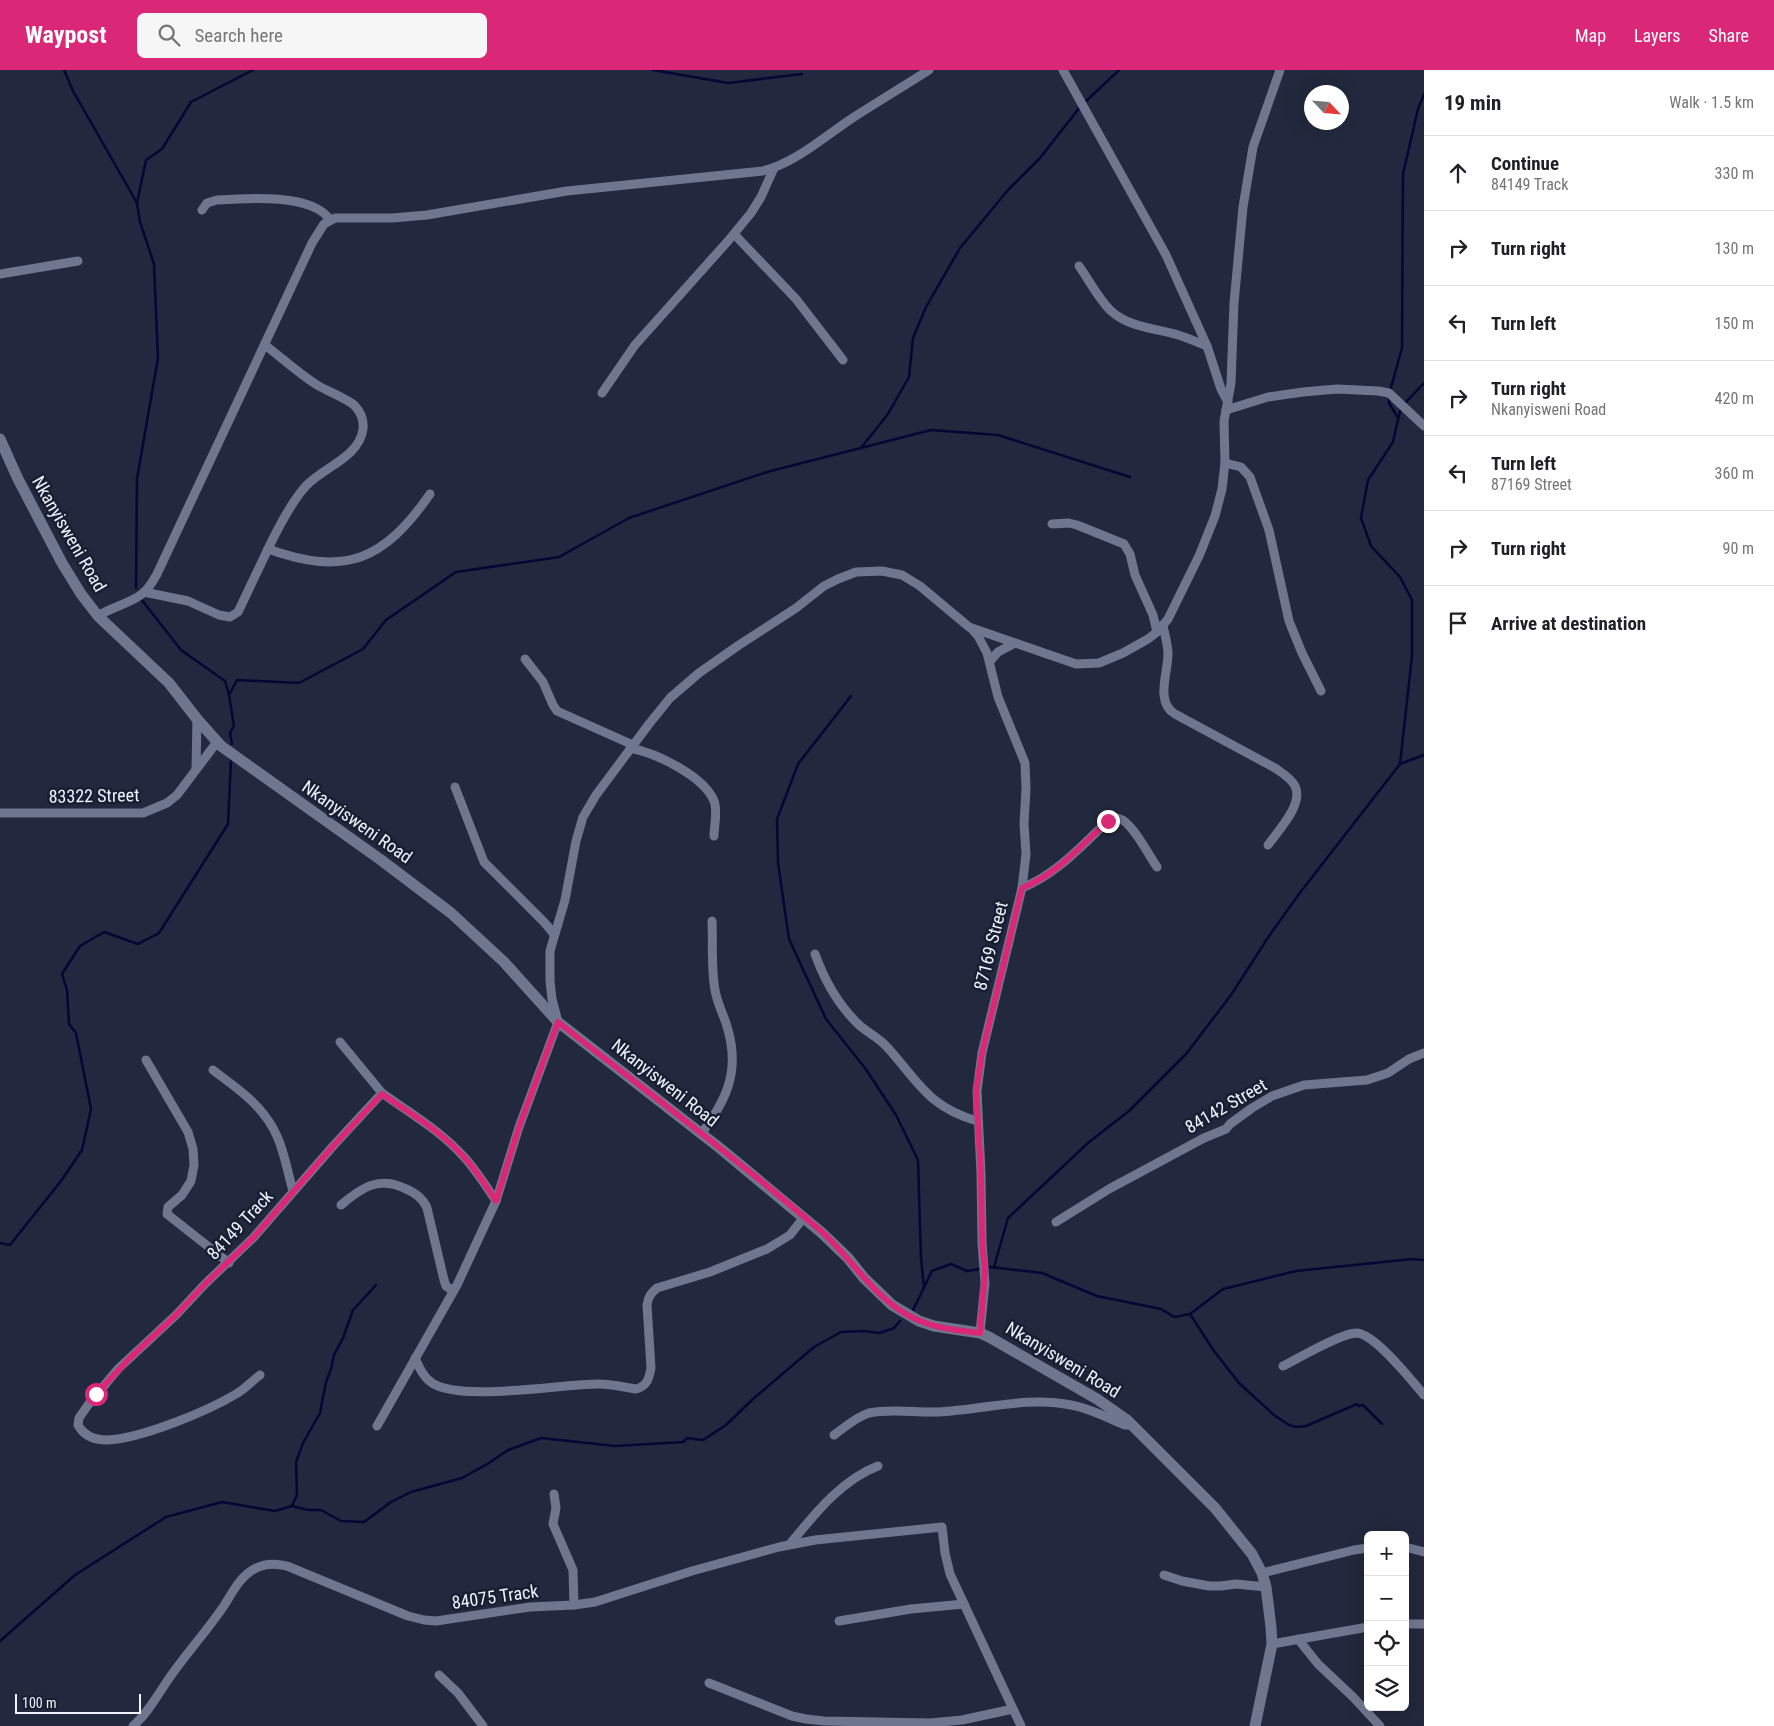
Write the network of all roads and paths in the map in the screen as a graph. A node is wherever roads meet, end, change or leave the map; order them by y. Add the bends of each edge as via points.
1 (929, 70) edge
2 (1063, 70) edge
3 (1280, 70) edge
4 (774, 168) junction
5 (202, 210) dead end
6 (330, 220) junction
7 (734, 234) junction
8 (78, 261) dead end
9 (1079, 266) dead end
10 (0, 274) edge
11 (265, 345) junction
12 (1207, 346) junction
13 (843, 360) dead end
14 (602, 393) dead end
15 (1227, 406) junction
16 (1424, 426) edge
17 (0, 439) edge
18 (1225, 463) junction
19 (430, 494) dead end
20 (1052, 524) dead end
21 (268, 549) junction
22 (144, 592) junction
23 (98, 616) junction
24 (969, 627) junction
25 (1160, 629) junction
26 (1016, 642) junction
27 (525, 660) dead end
28 (990, 661) junction
29 (1321, 691) dead end
30 (197, 719) junction
31 (217, 742) junction
32 (632, 747) junction
33 (196, 770) junction
34 (455, 787) dead end
35 (0, 813) edge
36 (714, 836) dead end
37 (1268, 845) dead end
38 (1157, 867) dead end
39 (1022, 888) junction
40 (712, 921) dead end
41 (554, 934) junction
42 (815, 954) dead end
43 (558, 1022) junction
44 (340, 1042) dead end
45 (1424, 1053) edge
46 (146, 1060) dead end
47 (214, 1070) dead end
48 (382, 1094) junction
49 (977, 1120) junction
50 (701, 1134) junction
51 (293, 1191) junction
52 (496, 1201) junction
53 (341, 1205) dead end
54 (804, 1217) junction
55 (1056, 1222) dead end
56 (229, 1263) junction
57 (453, 1291) junction
58 (980, 1333) junction
59 (415, 1358) junction
60 (1283, 1366) dead end
61 (260, 1375) dead end
62 (1424, 1395) edge
63 (378, 1426) dead end
64 (1132, 1426) junction
65 (834, 1435) dead end
66 (878, 1466) dead end
67 (554, 1494) dead end
68 (790, 1544) junction
69 (1364, 1549) edge
70 (1409, 1549) edge
71 (1424, 1552) edge
72 (1262, 1573) junction
73 (1164, 1575) dead end
74 (1266, 1588) junction
75 (964, 1604) junction
76 (574, 1605) junction
77 (839, 1621) dead end
78 (1409, 1624) edge
79 (1424, 1624) edge
80 (1364, 1628) edge
81 (1298, 1639) junction
82 (1272, 1644) junction
83 (439, 1675) dead end
84 (709, 1682) dead end
85 (1013, 1709) junction
86 (133, 1726) edge
87 (483, 1726) edge
88 (1021, 1726) edge
89 (1255, 1726) edge
90 (1380, 1726) edge

1 - 4 street via 800,155
2 - 12 street via 1166,254
3 - 15 street via 1254,142 1246,185
4 - 6 street via 567,191 426,215
4 - 7 street via 761,197
5 - 6 street via 207,203 217,200 282,200 320,210
6 - 11 street via 312,243
7 - 13 street via 796,299
7 - 14 street via 634,345
8 - 10 street
9 - 12 street via 1110,310 1126,321
11 - 21 street via 314,383 352,404 360,412 364,424 356,446 304,488
11 - 22 street via 157,574
12 - 15 street
15 - 16 street via 1304,392 1337,389 1378,391 1389,393
15 - 18 street
17 - 23 street, Nkanyisweni Road via 62,563
18 - 25 street via 1219,504 1212,525 1184,589
18 - 29 street via 1241,467 1250,477 1268,530 1289,621
19 - 21 street via 390,541 360,558 340,562 315,561
20 - 25 street via 1077,525 1124,544
21 - 22 street via 238,612 230,617 188,601
22 - 23 street
23 - 30 street, Nkanyisweni Road via 169,683
24 - 26 street
24 - 28 street, 87169 Street via 978,636
24 - 32 street via 920,586 902,576 882,571 845,575 739,644 687,683 663,707
25 - 26 street via 1141,644 1092,664 1076,664
25 - 37 street via 1168,654 1164,702 1168,708 1274,768 1289,778 1295,787 1298,795 1295,806
26 - 28 street via 998,652
27 - 32 street via 544,682 552,705 560,714
28 - 39 street, 87169 Street via 998,697 1022,754 1026,772 1026,862
30 - 31 street, Nkanyisweni Road
30 - 33 street
31 - 33 street, 83322 Street
31 - 43 street, Nkanyisweni Road via 451,913 498,956
32 - 36 street via 684,771 709,793 716,809
32 - 41 street via 596,795 584,817
33 - 35 street, 83322 Street via 177,795 143,813
34 - 41 street via 484,862
38 - 39 street via 1131,827 1115,818 1049,875
39 - 49 street, 87169 Street via 982,1053 976,1092
40 - 50 street via 715,990 729,1032 733,1062 726,1096
41 - 43 street via 549,967
42 - 49 street via 824,976 858,1024 886,1045 933,1100 950,1111
43 - 50 street, Nkanyisweni Road
43 - 52 street
44 - 48 street
45 - 55 street, 84142 Street via 1388,1073 1367,1080 1304,1085 1272,1096 1226,1129 1109,1189
46 - 56 street via 188,1132 193,1149 191,1182 166,1212
47 - 51 street via 266,1116 283,1152
48 - 51 street, 84149 Track
48 - 52 street via 456,1148
49 - 58 street, 87169 Street via 985,1271
50 - 54 street, Nkanyisweni Road
51 - 56 street, 84149 Track
52 - 57 street
53 - 57 street via 363,1188 386,1182 417,1195 427,1208 446,1286
54 - 58 street, Nkanyisweni Road via 901,1312 934,1326
54 - 59 street via 790,1235 767,1249 652,1292 647,1305 651,1368 649,1379 642,1388 636,1390 598,1384 458,1390 440,1386 426,1378
56 - 61 street, 84149 Track via 118,1369 88,1405 78,1425 84,1434 92,1438 126,1437 214,1406 238,1393
57 - 59 street
58 - 64 street, Nkanyisweni Road via 1097,1399
59 - 63 street
60 - 62 street via 1332,1341 1360,1334 1379,1346
64 - 65 street via 1073,1405 1049,1402 999,1404 954,1411 872,1412
64 - 72 street, Nkanyisweni Road via 1215,1508 1236,1532
66 - 68 street via 842,1488
67 - 76 street via 556,1508 552,1524 573,1570
68 - 75 street, 84075 Track via 942,1527 948,1569
68 - 76 street, 84075 Track via 754,1552 605,1600
69 - 72 street
70 - 71 street
72 - 74 street, Nkanyisweni Road
73 - 74 street via 1209,1586 1236,1584
74 - 82 street, Nkanyisweni Road
75 - 77 street
75 - 85 street
76 - 86 street, 84075 Track via 424,1620 287,1566 261,1566 241,1579 149,1709
78 - 79 street
80 - 81 street
81 - 82 street
81 - 90 street via 1318,1664
82 - 89 street, Nkanyisweni Road
83 - 87 street via 458,1693
84 - 85 street via 806,1719 930,1723
85 - 88 street

